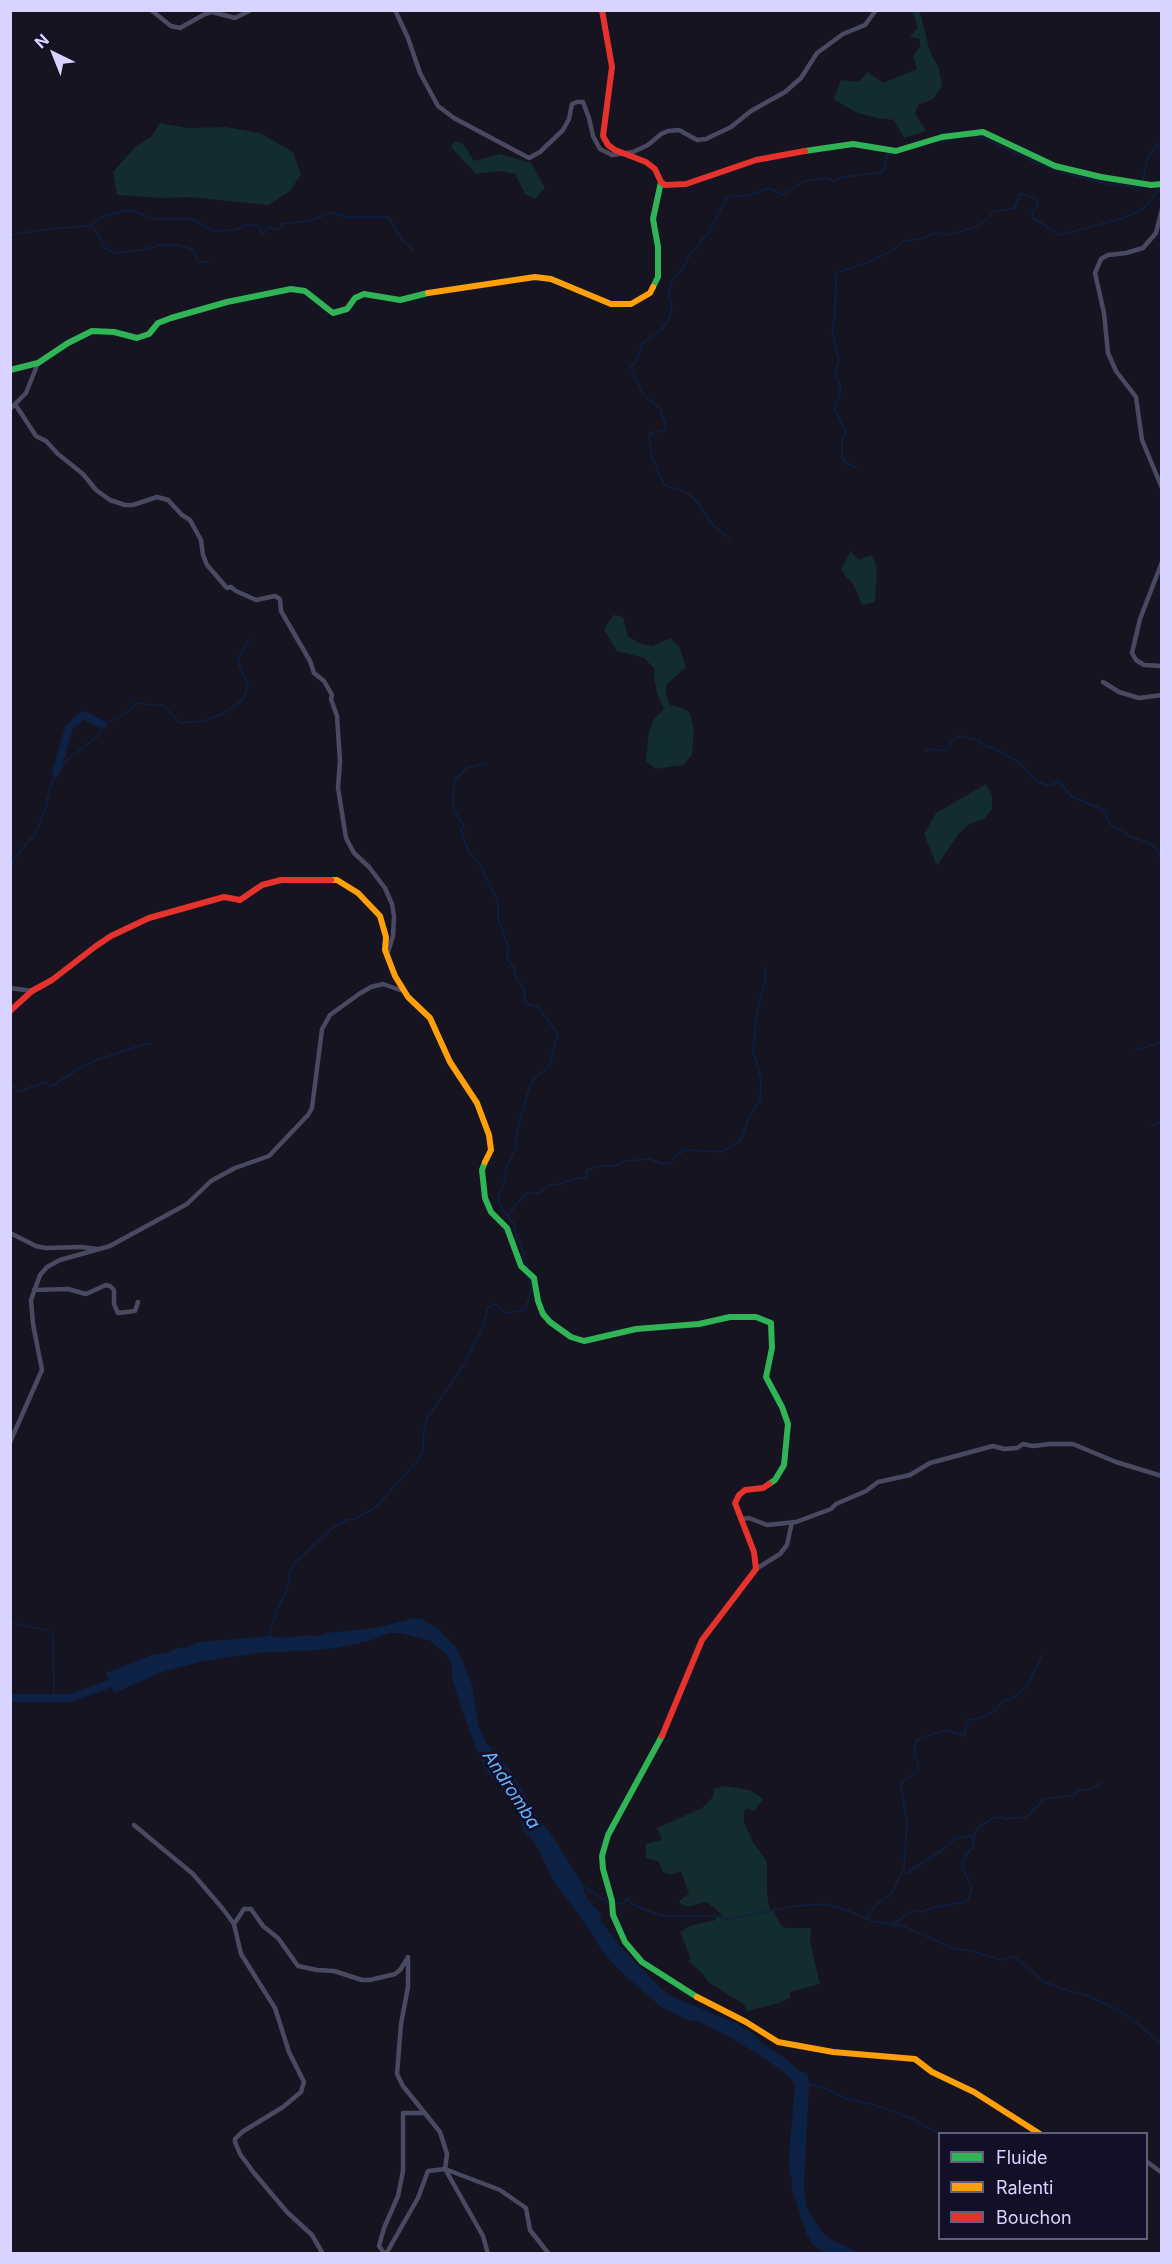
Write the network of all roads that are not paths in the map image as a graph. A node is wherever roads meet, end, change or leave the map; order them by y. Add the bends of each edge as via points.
1 (151, 10) edge
2 (251, 10) edge
3 (395, 10) edge
4 (602, 10) edge
5 (876, 10) edge
6 (623, 153) junction
7 (661, 182) junction
8 (1161, 184) edge
9 (1161, 208) edge
10 (38, 363) junction
11 (10, 370) edge
12 (15, 404) junction
13 (10, 409) edge
14 (1161, 488) edge
15 (1161, 561) edge
16 (1161, 666) edge
17 (1103, 682) dead end
18 (1161, 694) edge
19 (387, 955) junction
20 (10, 988) edge
21 (32, 991) junction
22 (405, 991) junction
23 (10, 1011) edge
24 (10, 1233) edge
25 (99, 1250) junction
26 (34, 1290) junction
27 (138, 1302) dead end
28 (10, 1442) edge
29 (1161, 1476) edge
30 (742, 1519) junction
31 (792, 1522) junction
32 (756, 1569) junction
33 (134, 1825) dead end
34 (234, 1924) junction
35 (425, 2113) junction
36 (1038, 2132) edge
37 (1148, 2163) edge
38 (445, 2169) junction
39 (1161, 2173) edge
40 (323, 2253) edge
41 (386, 2253) edge
42 (488, 2253) edge
43 (549, 2253) edge

1 - 2 street via 171,26 180,28 212,12 235,18
3 - 6 street via 431,97 453,118 529,158 563,130 572,104 583,102 600,148 612,155
4 - 6 street via 612,67 603,136 608,145
5 - 6 street via 865,25 843,34 817,53 801,78 785,92 731,127 697,140 679,130 668,131 648,145
6 - 7 street via 655,169
7 - 8 street via 673,186 686,184 756,160 834,146 853,144 896,151 942,137 983,132 1055,166 1101,177
7 - 10 street via 653,219 658,277 650,293 631,304 611,304 551,279 535,278 400,300 364,294 347,309 333,314 304,291 291,289 171,318 137,338 92,331
9 - 14 street via 1156,233 1143,248 1108,255 1095,273 1108,353 1136,397 1143,440
10 - 11 street
10 - 12 street via 26,393
12 - 13 street
12 - 19 street via 36,436 110,500 125,505 157,497 168,500 190,520 201,540 207,565 227,588 256,600 275,596 280,599 281,611 314,673 332,695 346,838 385,888 392,904 393,936
15 - 16 street via 1131,654 1144,664
17 - 18 street via 1139,698
19 - 21 street via 380,916 358,893 337,880 281,880 262,885 240,900 224,897 149,918 111,936
19 - 22 street
20 - 21 street
21 - 23 street
22 - 25 street via 383,984 371,987 330,1015 322,1029 312,1108 269,1156 211,1181 187,1204
22 - 30 street via 430,1018 450,1062 477,1103 489,1135 490,1150 482,1170 485,1198 491,1212 507,1228 521,1266 534,1278 538,1301 550,1322 584,1341 636,1329 699,1324 730,1317 756,1317 771,1323 772,1348 766,1377 788,1424 787,1449 780,1473 770,1485 739,1495 735,1503
24 - 25 street via 45,1248
25 - 26 street via 47,1267
26 - 27 street via 68,1289 86,1294 106,1285 114,1290 118,1313 135,1311
26 - 28 street via 31,1311 42,1370
29 - 31 street via 1073,1444 1023,1444 1002,1449 993,1446 878,1482 831,1509
30 - 31 street via 767,1525
30 - 32 street
31 - 32 street via 787,1545
32 - 36 street via 702,1640 658,1745 608,1835 603,1869 625,1942 642,1962 777,2042 832,2052 915,2059
33 - 34 street via 193,1874
34 - 35 street via 244,1909 251,1910 298,1966 362,1980 395,1974 408,1957 397,2074
34 - 40 street via 241,1954 275,2008 289,2052 304,2082 301,2092 289,2102 237,2137 236,2146 259,2180 312,2235
35 - 38 street via 440,2132 447,2154
35 - 41 street via 403,2113 399,2196 379,2246
37 - 39 street
38 - 41 street via 428,2171 418,2198
38 - 42 street via 483,2235
38 - 43 street via 500,2190 526,2208 530,2230

